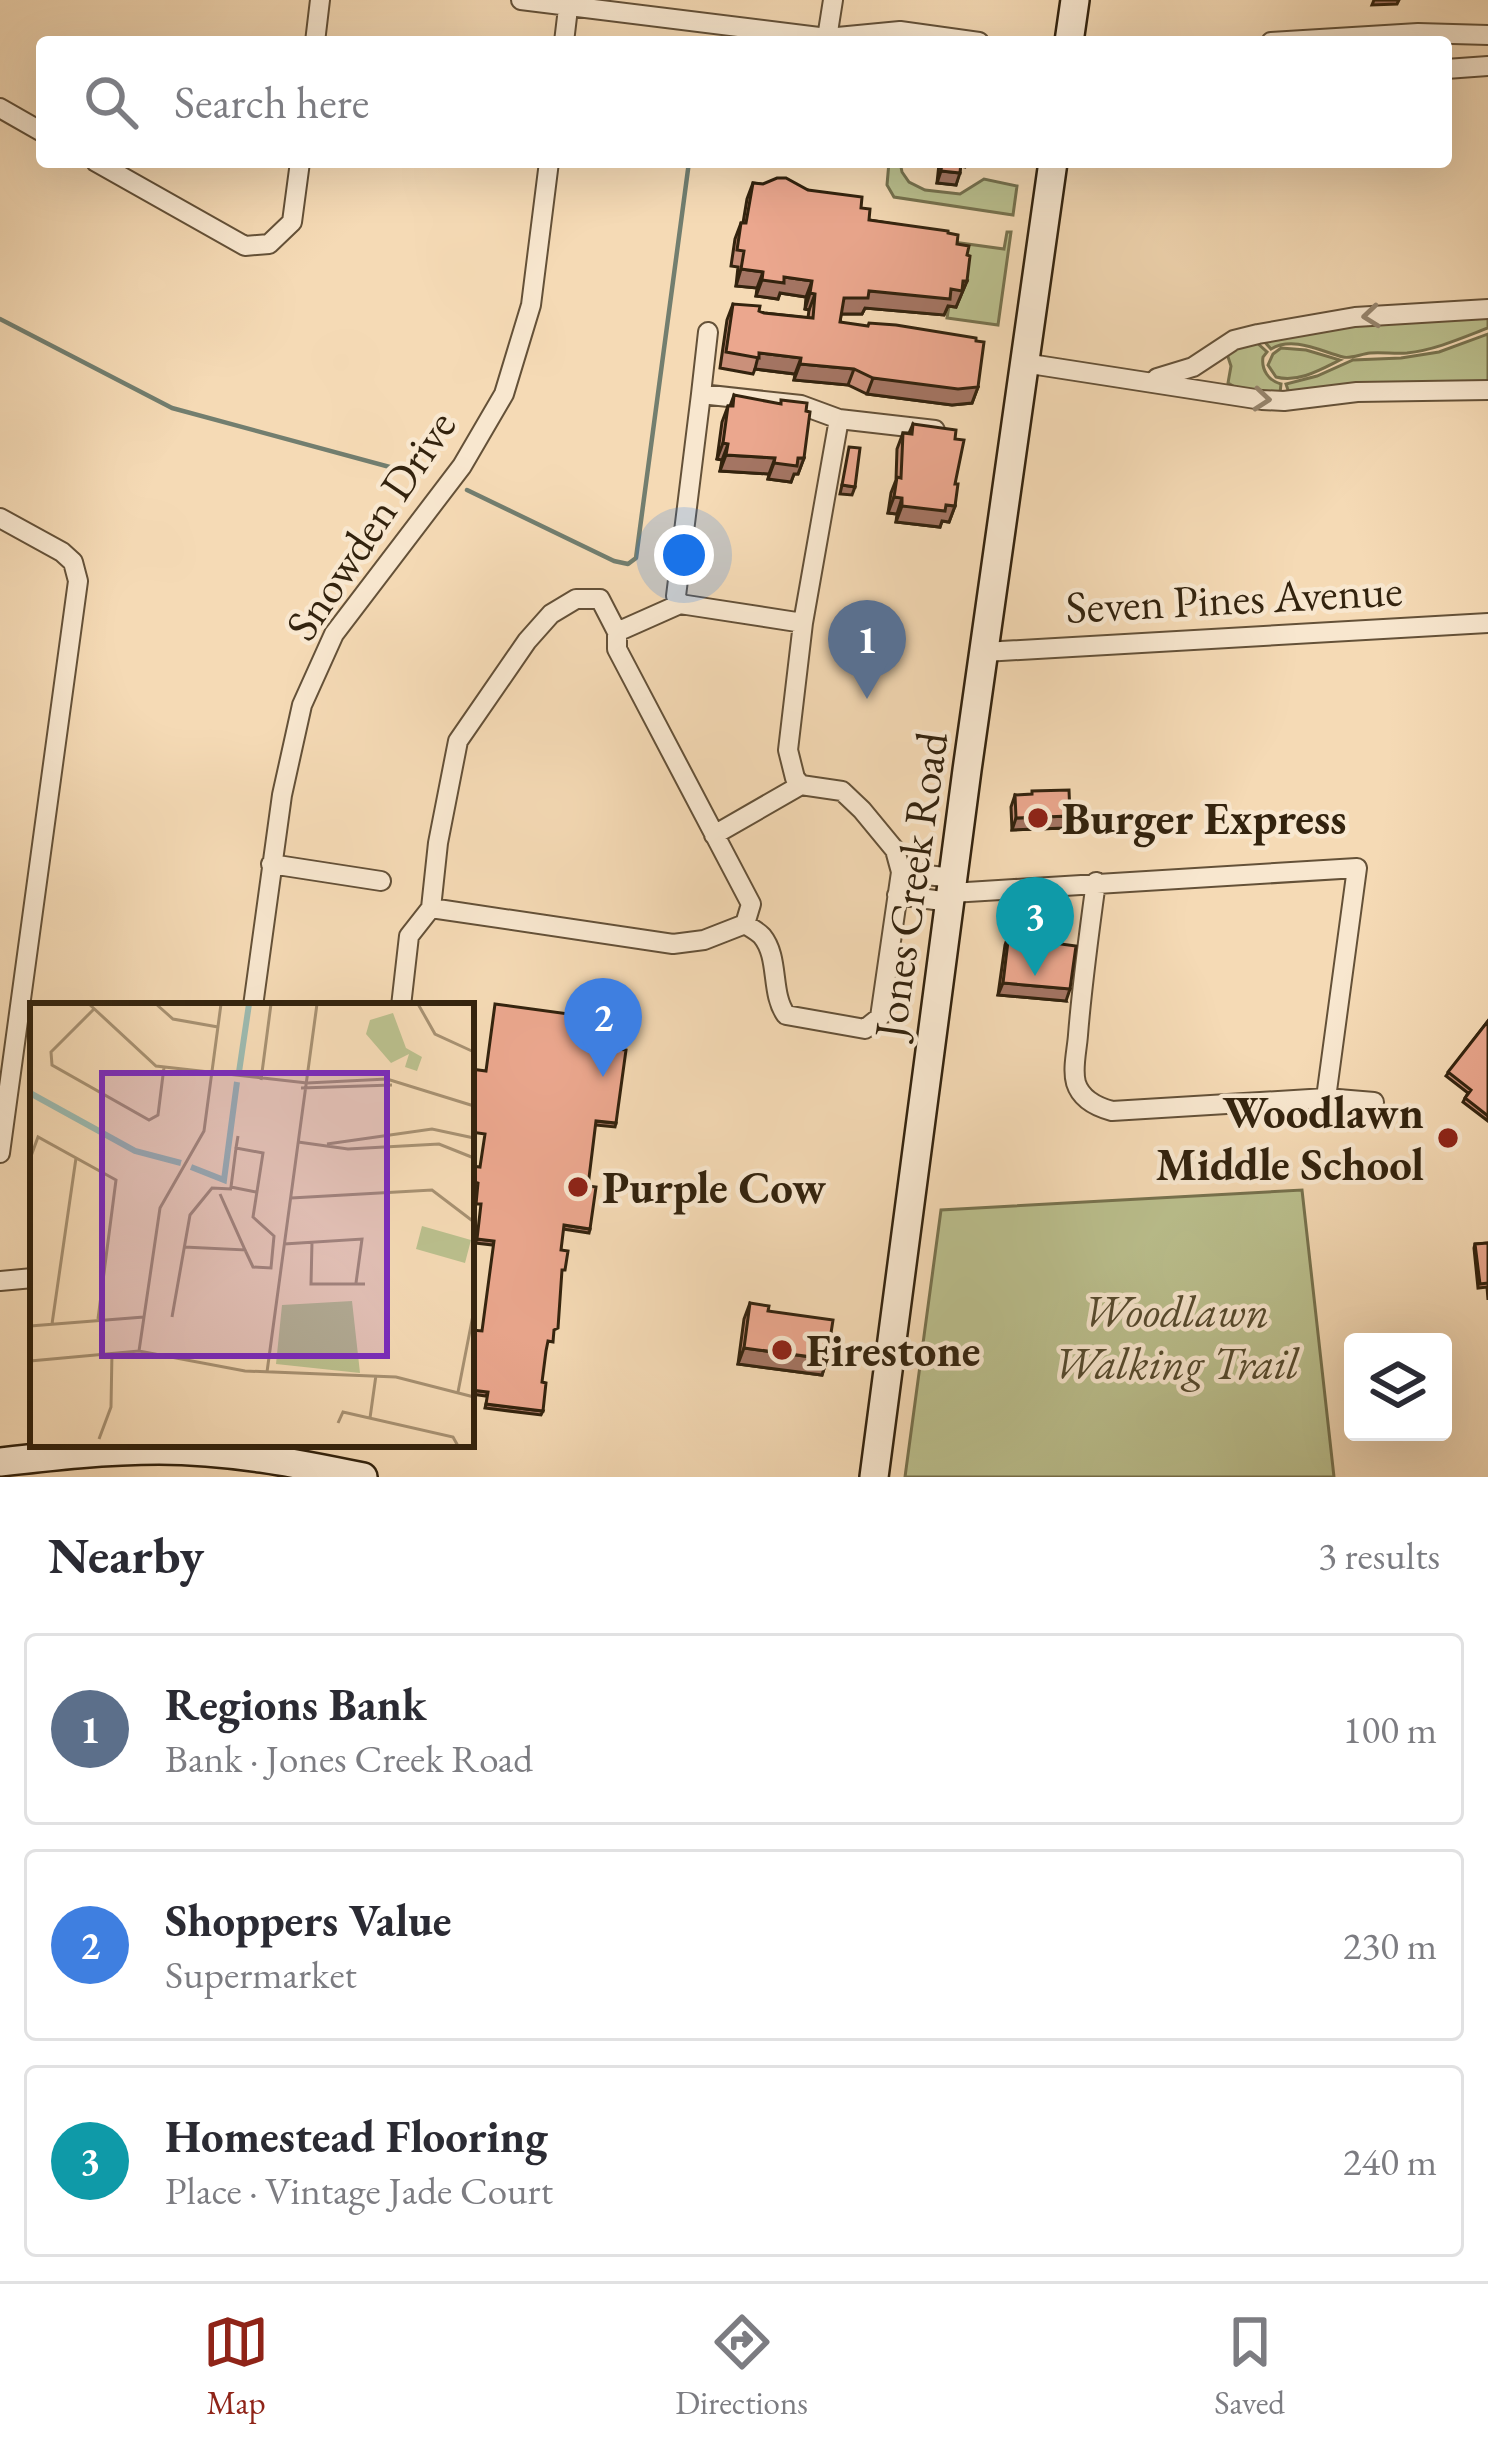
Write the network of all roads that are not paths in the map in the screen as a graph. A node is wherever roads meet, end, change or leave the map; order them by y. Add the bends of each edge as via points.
1 (320, 0) edge
2 (521, 0) edge
3 (833, 0) edge
4 (1075, 0) edge
5 (569, 3) edge
6 (1488, 35) edge
7 (316, 36) edge
8 (565, 36) edge
9 (805, 36) edge
10 (834, 36) edge
11 (863, 36) edge
12 (936, 36) edge
13 (1070, 36) edge
14 (1369, 36) edge
15 (1488, 66) edge
16 (1452, 69) edge
17 (0, 108) edge
18 (36, 129) edge
19 (106, 168) edge
20 (299, 168) edge
21 (547, 168) edge
22 (1052, 168) edge
23 (1488, 309) edge
24 (709, 332) dead end
25 (1024, 363) junction
26 (1147, 380) junction
27 (1488, 390) edge
28 (701, 394) junction
29 (839, 419) junction
30 (955, 432) edge
31 (0, 518) edge
32 (680, 604) junction
33 (803, 623) junction
34 (1488, 623) edge
35 (617, 632) junction
36 (984, 652) junction
37 (801, 785) junction
38 (714, 835) junction
39 (272, 864) junction
40 (901, 872) junction
41 (381, 881) dead end
42 (1096, 882) junction
43 (951, 891) junction
44 (898, 896) junction
45 (431, 908) junction
46 (745, 924) junction
47 (253, 1003) edge
48 (400, 1003) edge
49 (1326, 1098) junction
50 (1374, 1102) dead end
51 (0, 1153) edge
52 (30, 1278) edge
53 (0, 1281) edge
54 (193, 1448) edge
55 (0, 1462) edge
56 (52, 1467) edge
57 (363, 1477) edge
58 (874, 1477) edge

1 - 7 street
2 - 5 street
3 - 10 street
4 - 13 main road
5 - 8 street
5 - 9 street
6 - 14 street
11 - 12 street
15 - 16 street
17 - 18 street
19 - 20 street via 245,246 269,244 292,222
21 - 39 street, Snowden Drive via 530,305 504,394 463,466 334,634 302,705
22 - 25 main road, Jones Creek Road
23 -> 26 street via 1355,317 1258,334
24 - 28 street
25 - 26 street
25 - 36 main road, Jones Creek Road
26 -> 27 street via 1262,400
28 - 29 street via 801,405
28 - 32 street
29 - 30 street
29 - 33 street
31 - 51 street via 62,552 78,581
32 - 33 street
32 - 35 street
33 - 37 street via 788,750
34 - 36 street, Seven Pines Avenue
35 - 38 street via 617,649
35 - 45 street via 600,599 576,599 551,614 458,741
36 - 43 main road, Jones Creek Road
37 - 38 street
37 - 40 street via 842,791 895,850
38 - 46 street via 751,904
39 - 41 street
39 - 47 street, Snowden Drive
40 - 43 street
40 - 44 street
42 - 43 street
42 - 49 street via 1075,1076 1088,1100 1112,1111
42 - 49 street via 1357,868
43 - 44 street
43 - 58 main road, Jones Creek Road
44 - 46 street via 880,1017 865,1028 786,1015 763,937
45 - 46 street via 673,944
45 - 48 street via 409,936
49 - 50 street
52 - 53 street
54 - 56 main road
54 - 57 main road
55 - 56 main road

